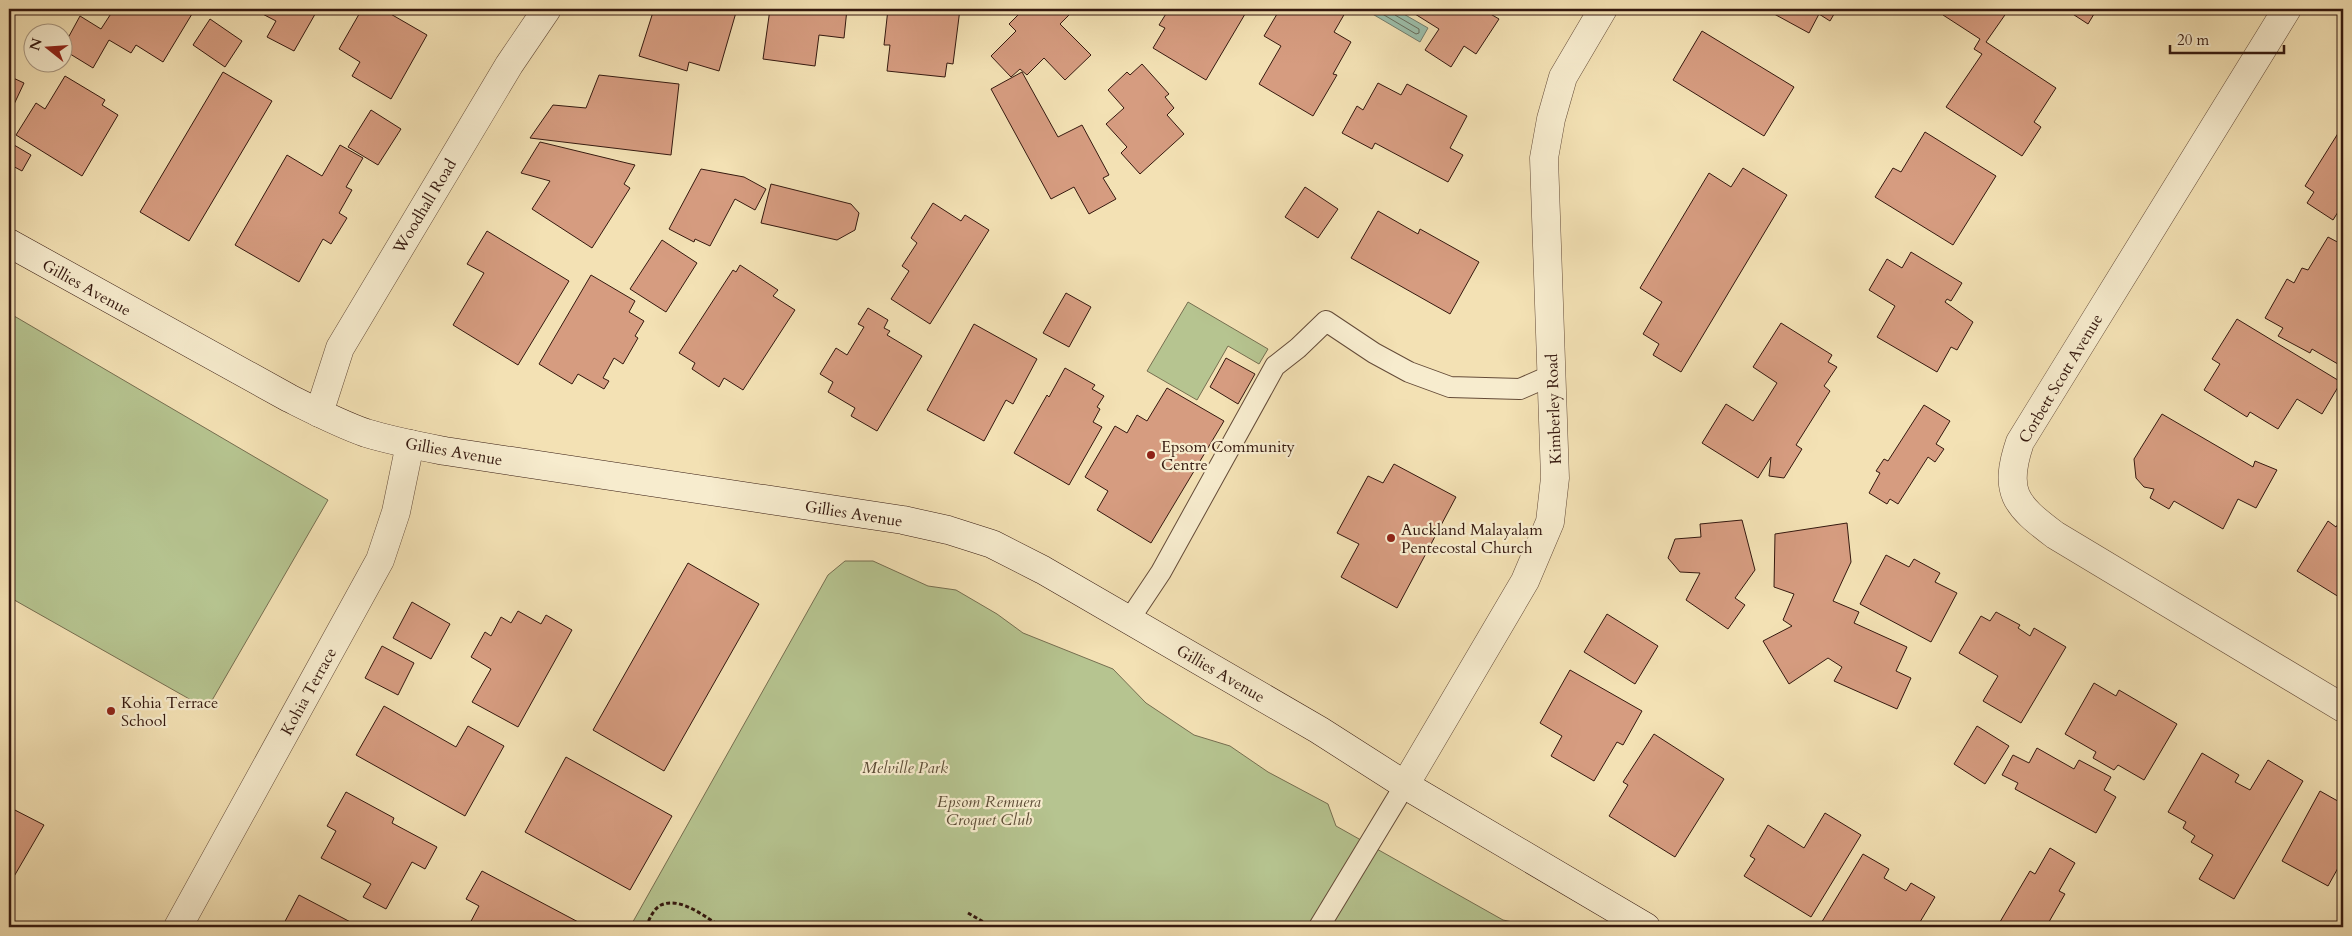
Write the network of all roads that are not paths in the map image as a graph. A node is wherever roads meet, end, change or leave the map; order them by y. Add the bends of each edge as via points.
1 (548, 9) edge
2 (1603, 9) edge
3 (2287, 9) edge
4 (9, 243) edge
5 (1552, 374) junction
6 (319, 413) junction
7 (410, 444) junction
8 (1130, 620) junction
9 (2343, 708) edge
10 (1405, 785) junction
11 (178, 927) edge
12 (1318, 927) edge
13 (1646, 927) edge

1 - 6 street, Woodhall Road via 509,65 340,348
2 - 5 street, Kimberley Road via 1564,77 1551,119 1544,158
3 - 9 street, Corbett Scott Avenue via 2020,442 2012,466 2011,485 2029,516 2055,535
4 - 6 street, Gillies Avenue
5 - 8 lane via 1520,388 1450,387 1409,372 1326,321 1276,366 1161,572
5 - 10 street, Kimberley Road via 1555,478 1550,522 1525,581
6 - 7 street, Gillies Avenue via 366,433
7 - 8 street, Gillies Avenue via 903,520 948,530 992,544
7 - 11 street, Kohia Terrace via 396,512 380,560
8 - 10 street, Gillies Avenue via 1319,730
10 - 12 lane
10 - 13 street, Gillies Avenue

